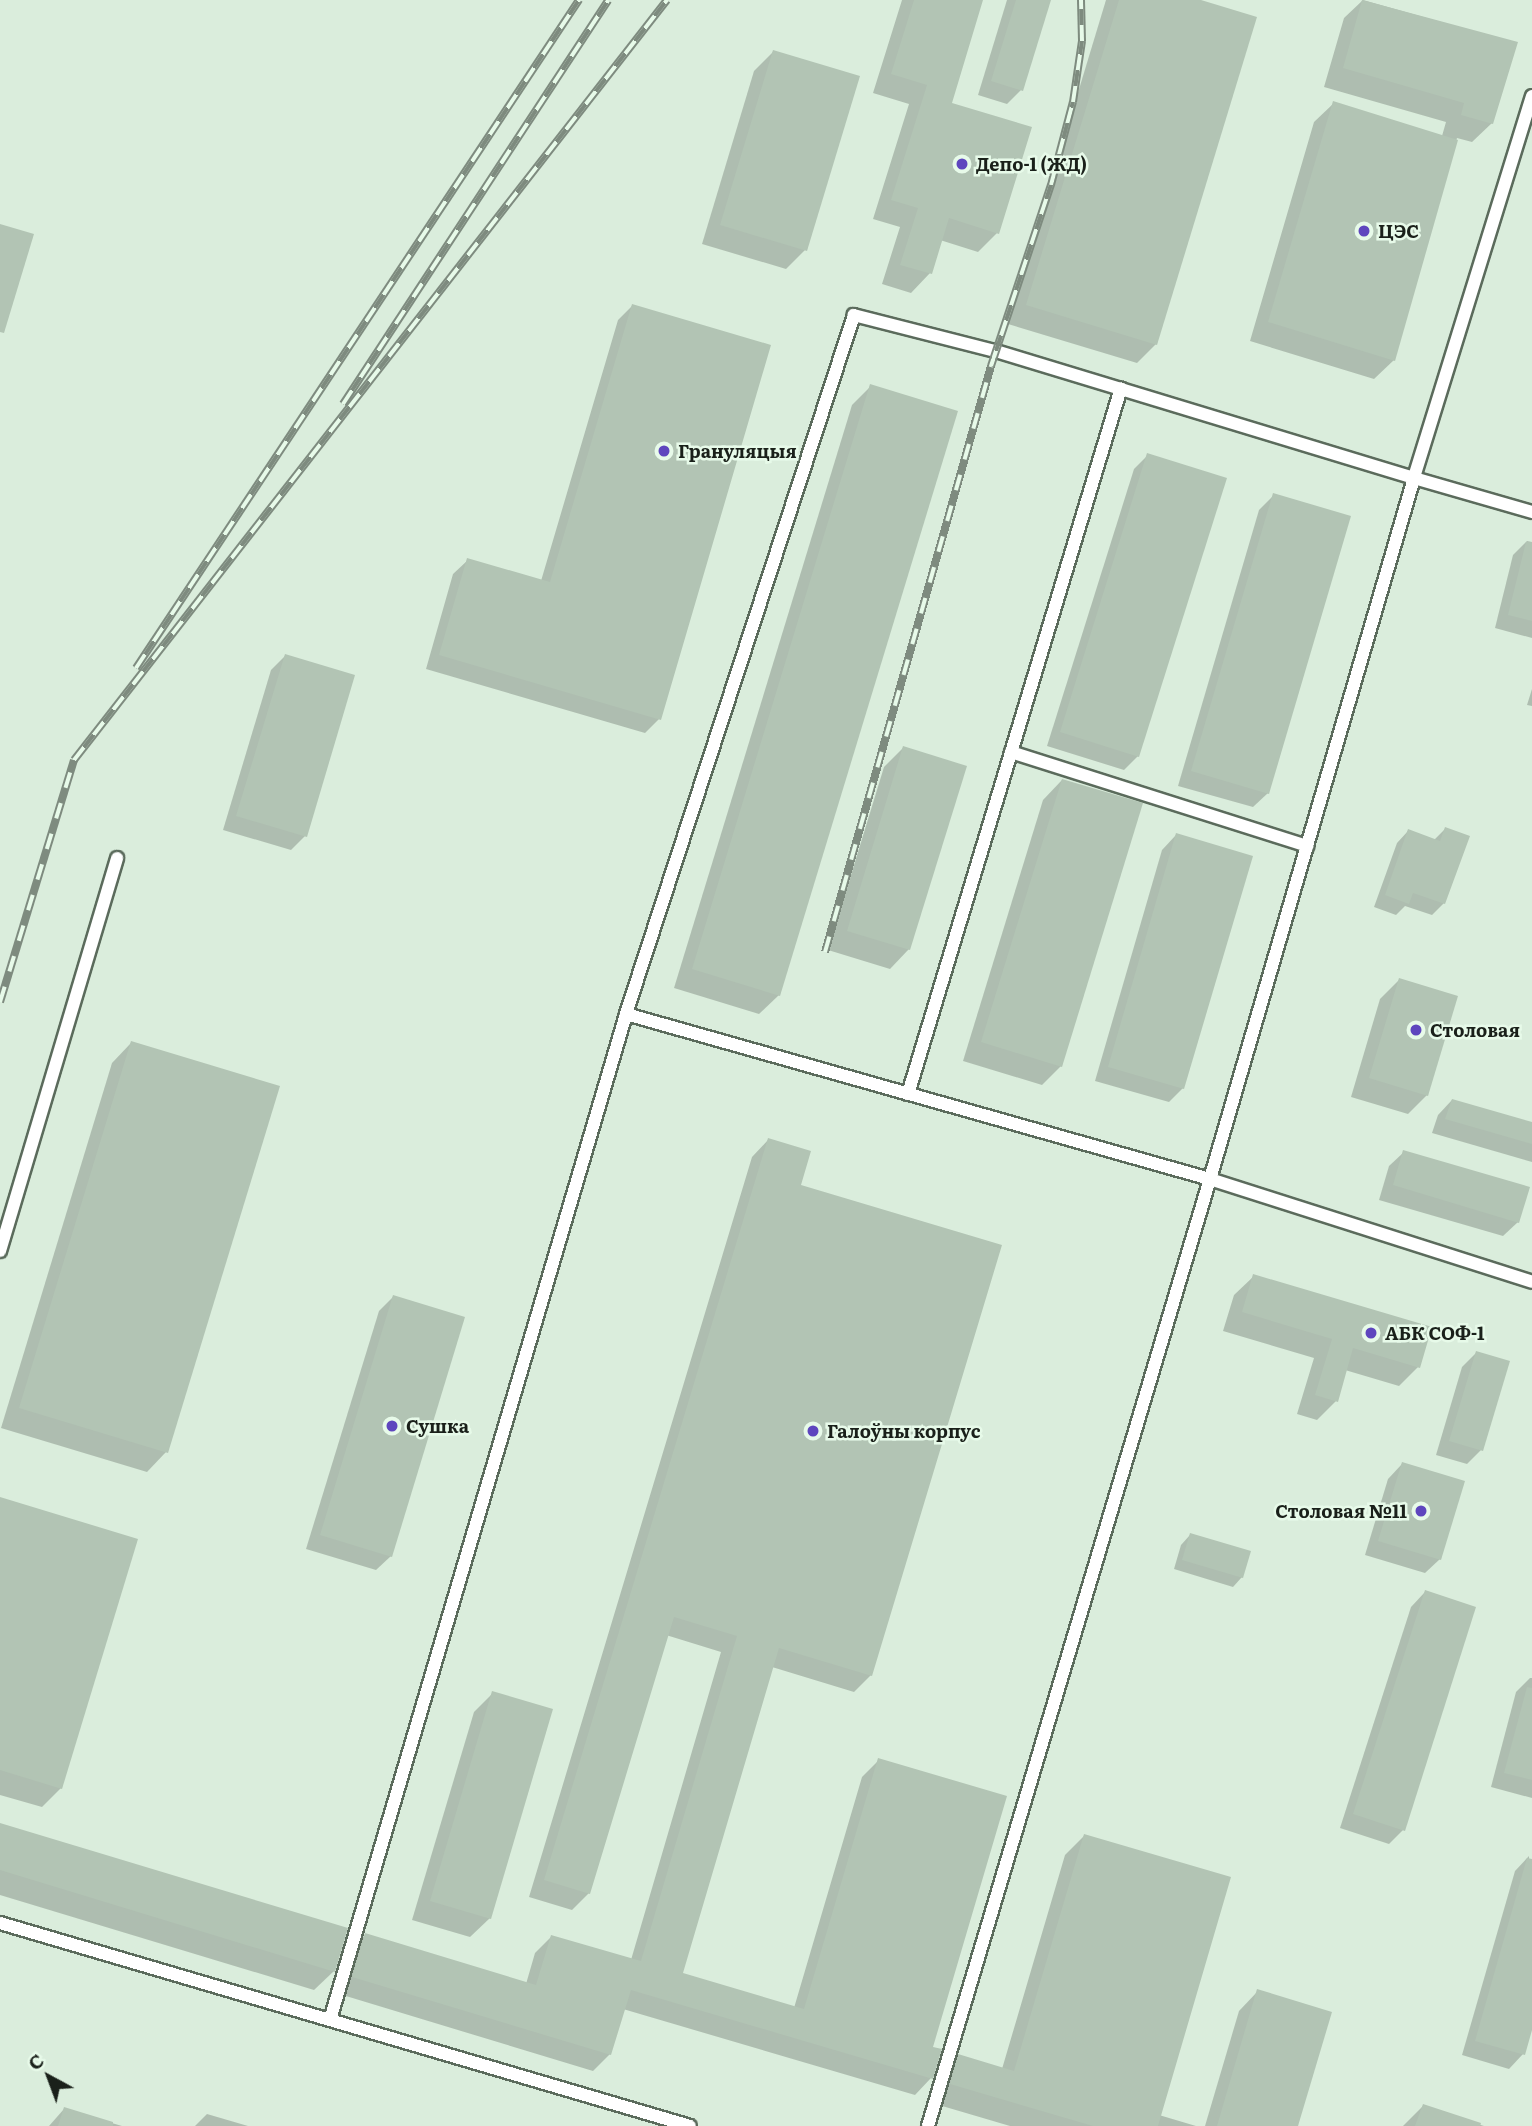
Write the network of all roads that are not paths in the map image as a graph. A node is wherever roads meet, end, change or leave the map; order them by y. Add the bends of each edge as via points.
1 (1532, 96) edge
2 (1121, 388) junction
3 (1414, 478) junction
4 (1532, 512) edge
5 (1011, 752) junction
6 (1307, 846) junction
7 (117, 858) dead end
8 (626, 1014) junction
9 (908, 1094) junction
10 (1210, 1179) junction
11 (0, 1251) edge
12 (1532, 1282) edge
13 (0, 1923) edge
14 (330, 2020) junction
15 (691, 2126) edge
16 (928, 2126) edge

1 - 3 lane
2 - 3 lane
2 - 5 lane
2 - 8 lane via 854,315
3 - 4 lane
3 - 6 lane
5 - 6 lane
5 - 9 lane
6 - 10 lane
7 - 11 lane
8 - 9 lane
8 - 14 lane
9 - 10 lane
10 - 12 lane
10 - 16 lane
13 - 14 lane
14 - 15 lane

